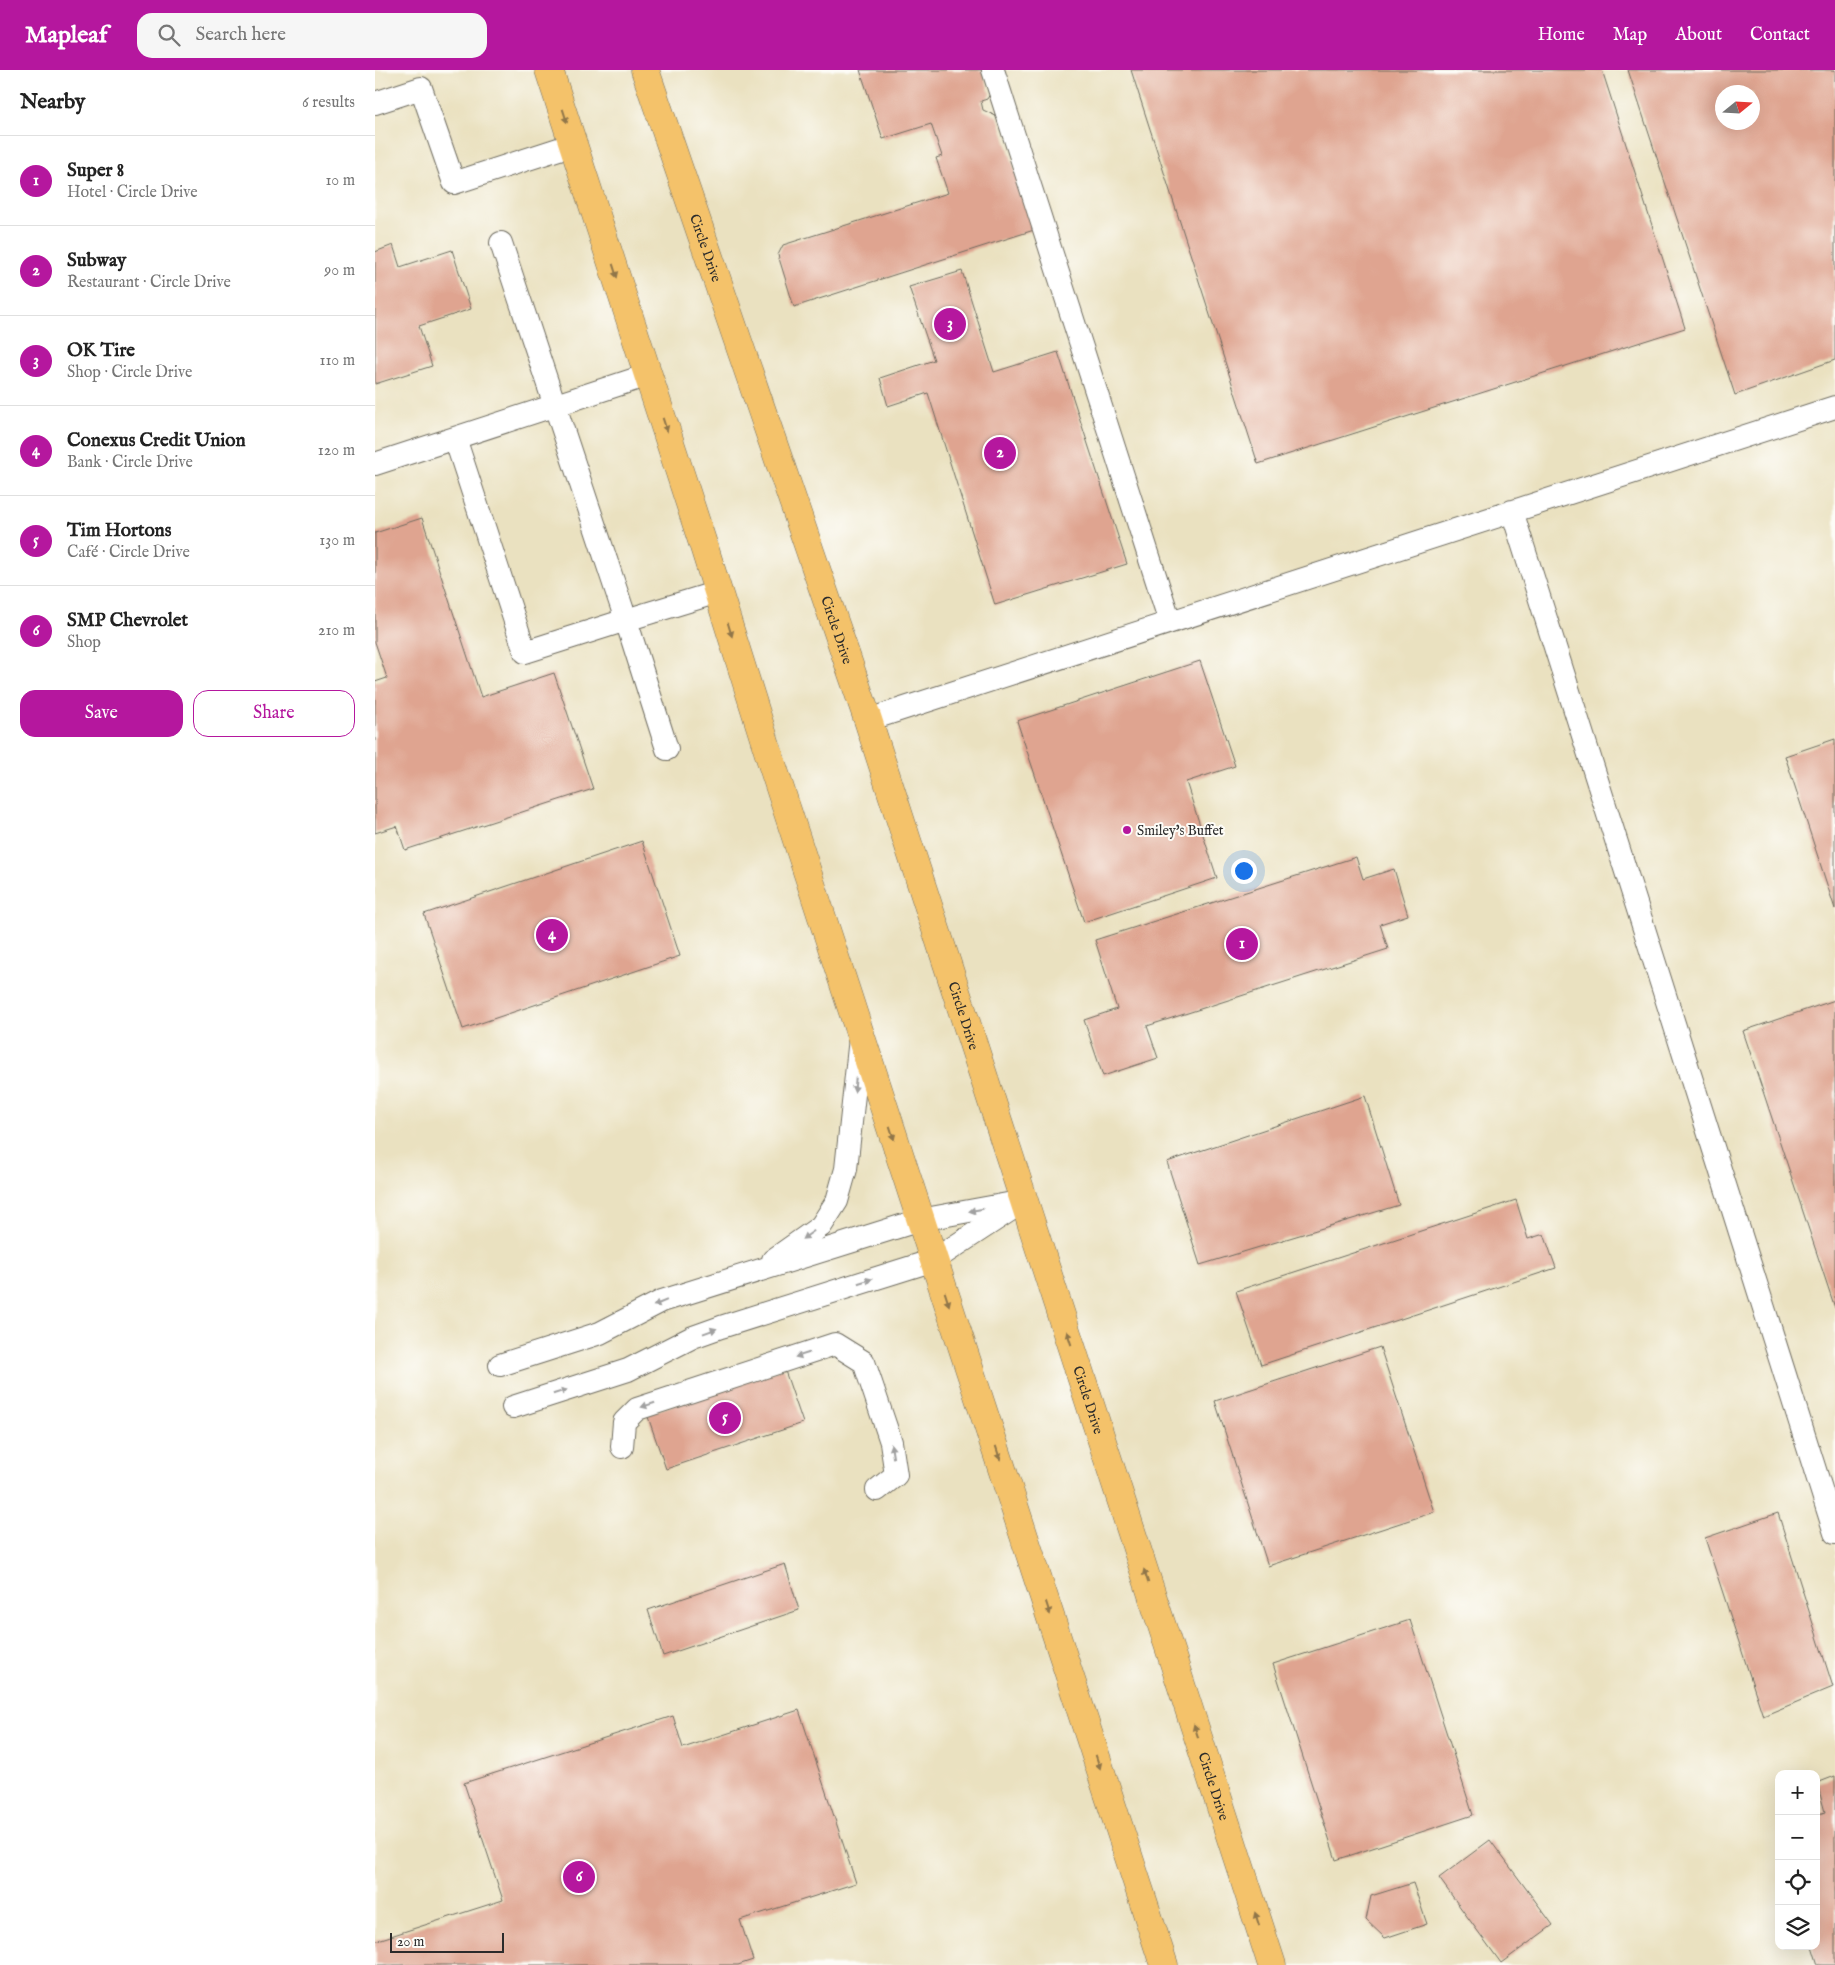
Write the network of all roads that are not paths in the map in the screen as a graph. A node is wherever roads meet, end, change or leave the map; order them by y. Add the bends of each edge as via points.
1 (549, 70) edge
2 (645, 70) edge
3 (993, 70) edge
4 (375, 103) edge
5 (574, 144) junction
6 (501, 243) dead end
7 (648, 375) junction
8 (553, 405) junction
9 (1835, 407) edge
10 (455, 438) junction
11 (375, 464) edge
12 (1512, 511) junction
13 (718, 592) junction
14 (626, 620) junction
15 (1170, 622) junction
16 (867, 720) junction
17 (667, 749) dead end
18 (861, 1037) junction
19 (1024, 1201) junction
20 (920, 1220) junction
21 (934, 1260) junction
22 (756, 1272) junction
23 (500, 1365) dead end
24 (513, 1407) dead end
25 (622, 1447) dead end
26 (877, 1490) dead end
27 (1835, 1533) edge
28 (1164, 1965) edge
29 (1272, 1965) edge

1 -> 5 highway
2 - 16 highway, Circle Drive
3 - 15 lane
4 - 5 lane via 421,88 454,183
5 -> 7 highway
6 - 8 lane
7 - 8 lane
7 -> 13 highway
8 - 10 lane
8 - 14 lane
9 - 12 lane
10 - 11 lane
10 - 14 lane via 525,652
12 - 15 lane
12 - 27 lane
13 - 14 lane
13 -> 18 highway
14 - 17 lane
15 - 16 lane
16 - 19 highway, Circle Drive
18 -> 20 highway
18 -> 22 lane via 846,1169 837,1201 821,1226
19 -> 20 lane
19 - 21 lane
29 -> 19 highway, Circle Drive
20 - 21 highway
20 - 22 lane
24 -> 21 lane via 628,1370 693,1337 721,1327
21 -> 28 highway
22 -> 23 lane via 662,1301 600,1333
26 -> 25 lane via 896,1475 891,1442 864,1362 835,1344 637,1409 624,1422

